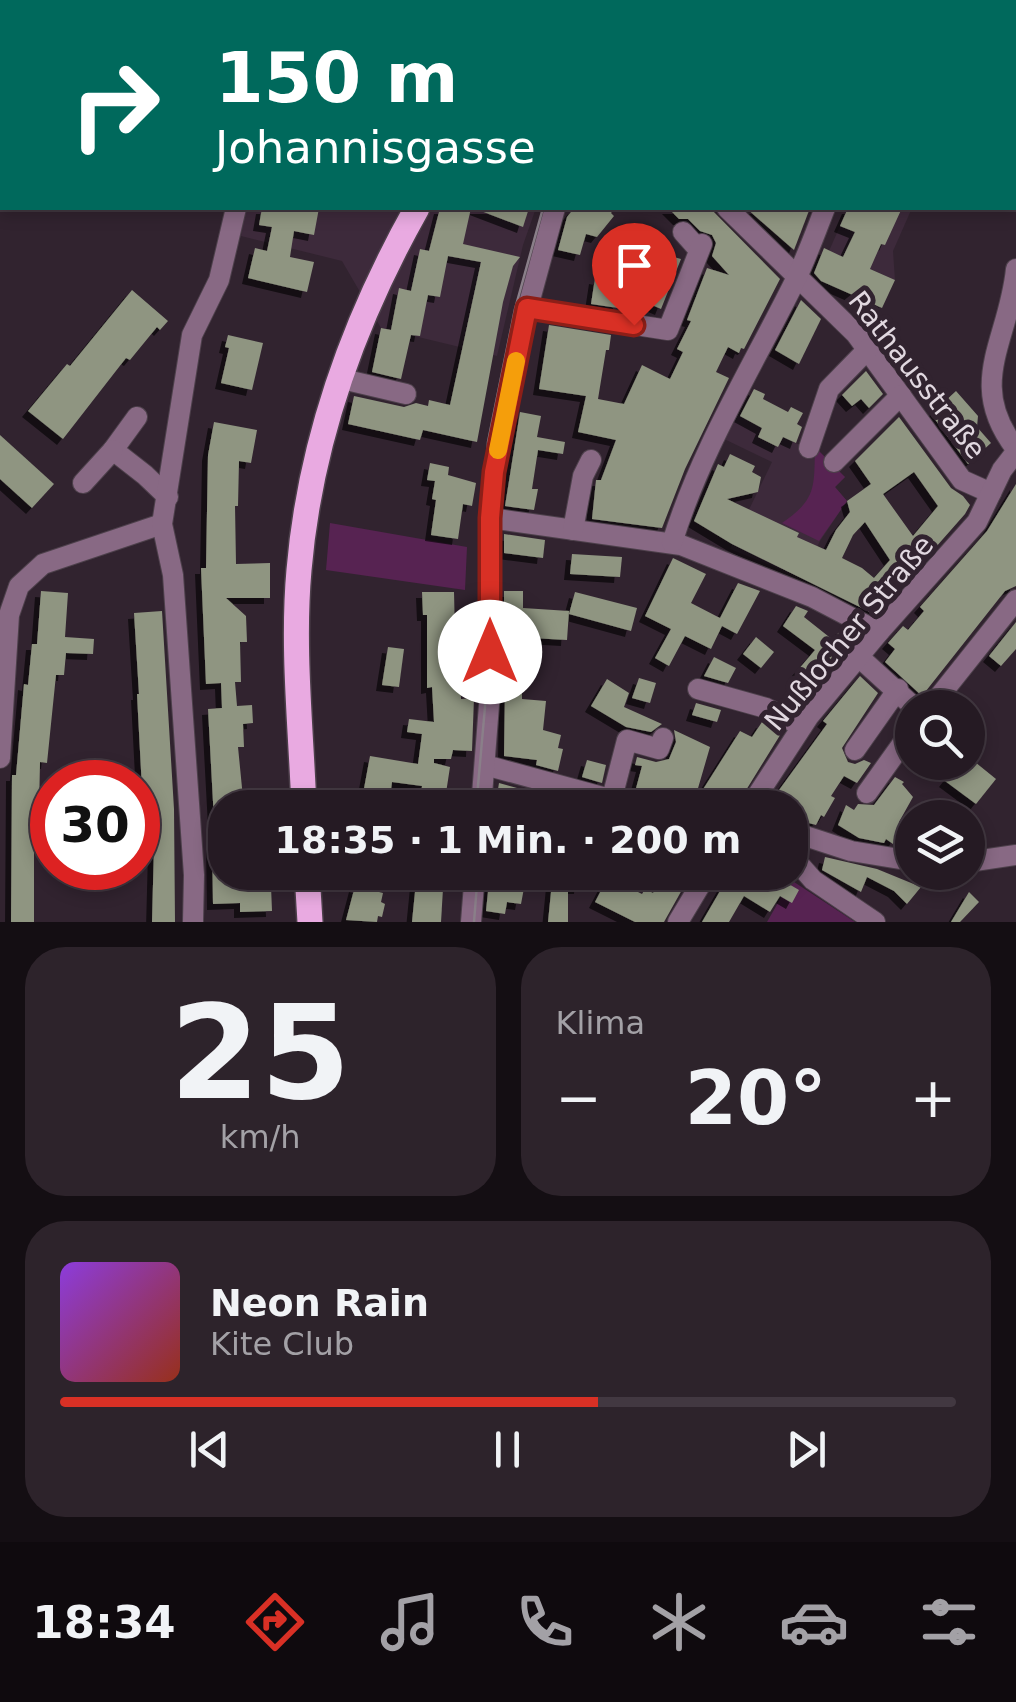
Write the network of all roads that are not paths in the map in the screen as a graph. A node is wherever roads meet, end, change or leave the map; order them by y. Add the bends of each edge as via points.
1 (236, 210) edge
2 (415, 210) edge
3 (554, 210) edge
4 (729, 210) edge
5 (825, 210) edge
6 (683, 232) dead end
7 (1016, 269) edge
8 (798, 276) junction
9 (528, 302) junction
10 (1013, 309) edge
11 (868, 349) junction
12 (338, 378) junction
13 (406, 394) dead end
14 (902, 395) junction
15 (137, 417) dead end
16 (810, 448) dead end
17 (112, 450) junction
18 (1016, 451) edge
19 (591, 460) dead end
20 (834, 462) dead end
21 (84, 484) dead end
22 (991, 493) junction
23 (168, 497) junction
24 (490, 518) junction
25 (162, 524) junction
26 (573, 530) junction
27 (672, 543) junction
28 (1016, 600) edge
29 (879, 632) junction
30 (860, 657) junction
31 (698, 689) dead end
32 (898, 689) joint
33 (944, 690) edge
34 (802, 726) junction
35 (658, 750) dead end
36 (855, 750) dead end
37 (895, 754) edge
38 (0, 758) edge
39 (485, 764) junction
40 (303, 790) edge
41 (483, 790) edge
42 (582, 790) edge
43 (614, 790) edge
44 (761, 790) edge
45 (867, 793) dead end
46 (808, 836) edge
47 (1016, 855) edge
48 (895, 858) edge
49 (985, 860) edge
50 (808, 874) edge
51 (309, 890) edge
52 (474, 890) edge
53 (697, 890) edge
54 (192, 922) edge
55 (310, 922) edge
56 (471, 922) edge
57 (678, 922) edge
58 (875, 922) edge

1 - 23 street via 219,280 192,334
2 - 12 main road
3 - 9 street
4 - 8 street, Rathausstraße
5 - 8 street
6 - 9 street via 701,247 668,330
7 - 10 street
8 - 11 street, Rathausstraße
8 - 27 street via 726,412
9 - 24 street
10 - 18 street via 991,399
11 - 14 street, Rathausstraße
11 - 16 street via 829,389
12 - 13 street
12 - 40 main road via 310,484 298,570
14 - 20 street
14 - 22 street, Rathausstraße via 962,480
15 - 17 street
17 - 21 street
17 - 23 street
18 - 22 street, Rathausstraße
19 - 26 street
22 - 29 street, Nußlocher Straße via 977,522
23 - 25 street
24 - 26 street
24 - 39 street
25 - 38 street via 43,564 19,586 10,614
25 - 54 street via 175,594
26 - 27 street
27 - 29 street via 812,597
28 - 33 street
29 - 30 street, Nußlocher Straße
30 - 32 street
30 - 34 street, Nußlocher Straße
31 - 34 street
32 - 36 street
34 - 44 street, Nußlocher Straße
35 - 43 street via 627,740
37 - 45 street
39 - 41 street
39 - 42 street
46 - 48 street
47 - 49 street
50 - 58 street
51 - 55 main road
52 - 56 street
53 - 57 street

